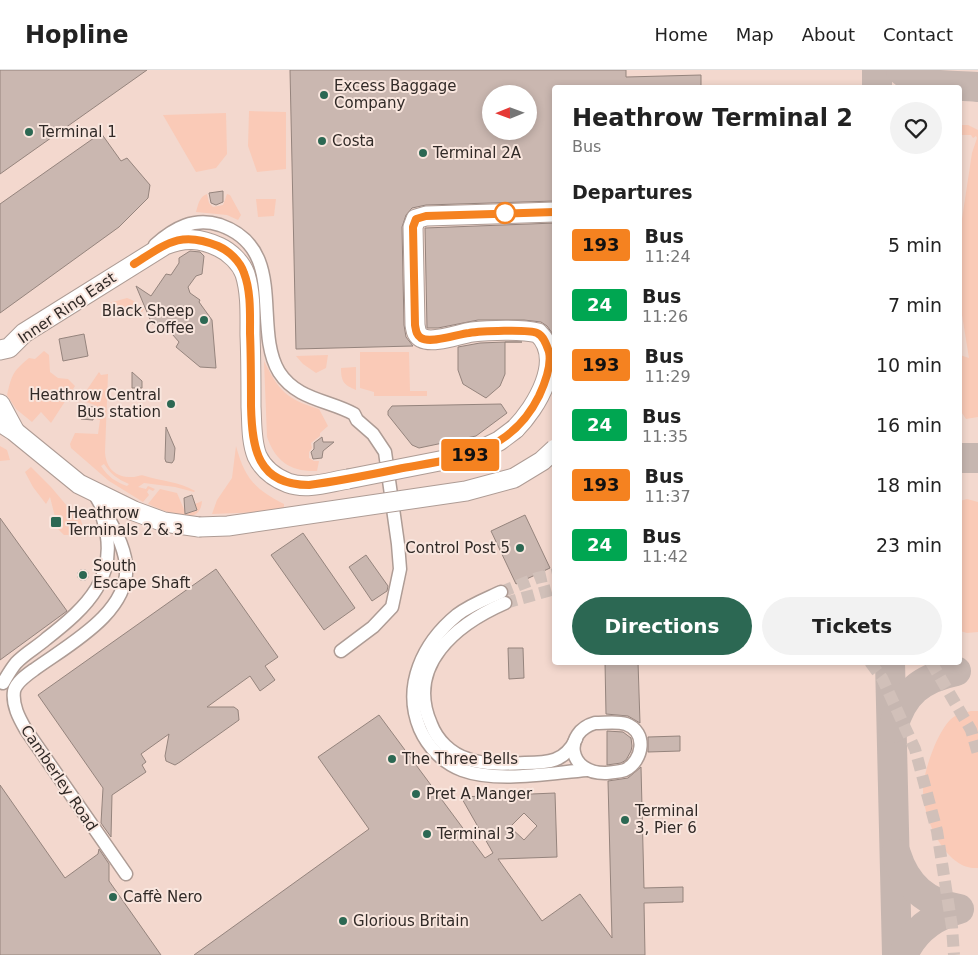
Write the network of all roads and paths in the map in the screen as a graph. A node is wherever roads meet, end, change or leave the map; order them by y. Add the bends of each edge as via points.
1 (552, 212) edge
2 (134, 264) junction
3 (3, 353) edge
4 (0, 404) edge
5 (7, 426) edge
6 (552, 452) edge
7 (93, 491) junction
8 (341, 651) dead end
9 (3, 682) dead end
10 (576, 739) junction
11 (587, 770) junction
12 (126, 874) dead end

1 - 2 street, Inner Ring East, bridge via 426,216 414,223 415,325 419,337 436,339 471,332 533,332 542,336 550,365 543,389 527,418 499,441 470,455 309,485 276,478 257,456 252,427 247,285 238,262 222,248 189,238 165,245
2 - 3 street, Inner Ring East via 24,333
2 - 8 street via 167,234 186,224 213,223 239,235 254,252 265,278 271,352 280,374 302,394 354,414 385,452 400,568 392,607 373,627
4 - 5 street
5 - 7 street via 79,484
6 - 7 street, bridge via 514,478 466,491 228,526 199,527 164,522
7 - 9 street via 107,540 105,573 94,595 73,618 17,662
7 - 12 street, Camberley Road via 122,548 125,580 108,614 24,678 15,689 14,703 26,730
10 - 11 street via 576,757
10 - 11 street via 587,725 595,723 626,724 640,737 639,754 626,769 606,773
10 - 11 street via 571,750 560,758 536,763 496,764 466,759 452,751 433,730 424,701 433,661 450,637 503,598 483,600 459,614 442,629 422,656 413,686 416,719 431,747 445,761 475,773 496,775

